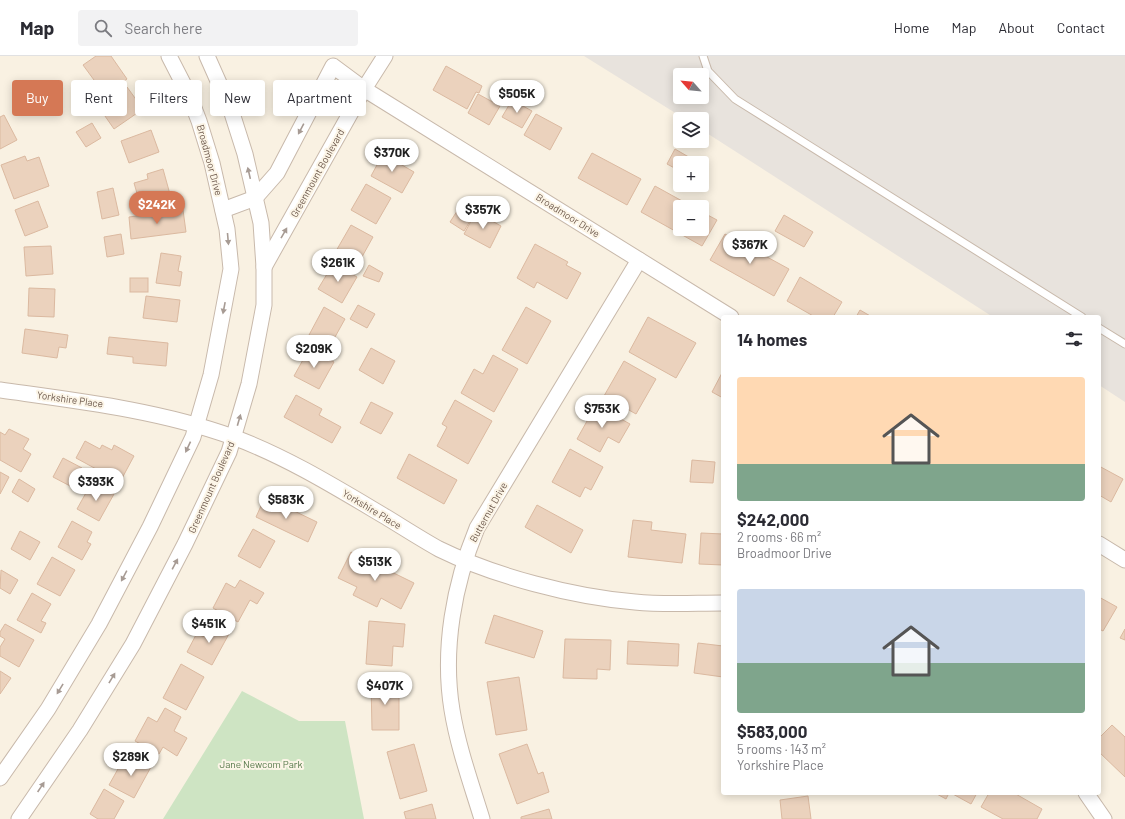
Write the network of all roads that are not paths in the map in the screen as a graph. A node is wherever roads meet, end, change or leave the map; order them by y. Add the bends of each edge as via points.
1 (169, 56) edge
2 (207, 56) edge
3 (385, 56) edge
4 (703, 56) edge
5 (326, 80) edge
6 (352, 80) edge
7 (366, 86) edge
8 (366, 90) edge
9 (307, 116) edge
10 (349, 116) edge
11 (255, 198) junction
12 (223, 210) junction
13 (639, 260) junction
14 (264, 266) junction
15 (728, 315) edge
16 (1079, 315) edge
17 (1101, 329) edge
18 (1125, 344) edge
19 (0, 390) edge
20 (197, 426) junction
21 (234, 438) junction
22 (1101, 545) edge
23 (1125, 560) edge
24 (465, 561) junction
25 (721, 603) edge
26 (0, 778) edge
27 (1087, 795) edge
28 (19, 819) edge
29 (482, 819) edge
30 (1104, 819) edge

1 - 12 street, Broadmoor Drive via 199,121
11 -> 2 street via 231,110
3 - 7 street, Greenmount Boulevard
4 - 16 lane via 708,70 735,100
6 -> 5 street via 333,66
8 - 13 street, Broadmoor Drive
9 -> 11 street via 277,173
14 -> 10 street, Greenmount Boulevard
11 - 12 street
11 - 14 street via 261,223
12 -> 20 street, Broadmoor Drive via 231,269 211,375
13 - 15 street, Broadmoor Drive
13 - 24 street, Butternut Drive via 477,528
21 -> 14 street, Greenmount Boulevard via 249,384 264,305
17 - 18 lane
19 - 20 street, Yorkshire Place via 110,405
20 - 21 street, Yorkshire Place
20 -> 26 street via 150,527 99,624 48,709
21 - 24 street, Yorkshire Place via 330,484 438,548
28 -> 21 street, Greenmount Boulevard via 80,730 133,644 185,544
22 - 23 street
24 - 25 street, Yorkshire Place via 500,574 586,596 636,602
24 - 29 street, Butternut Drive via 455,597 449,676 452,710 460,748
27 - 30 street

